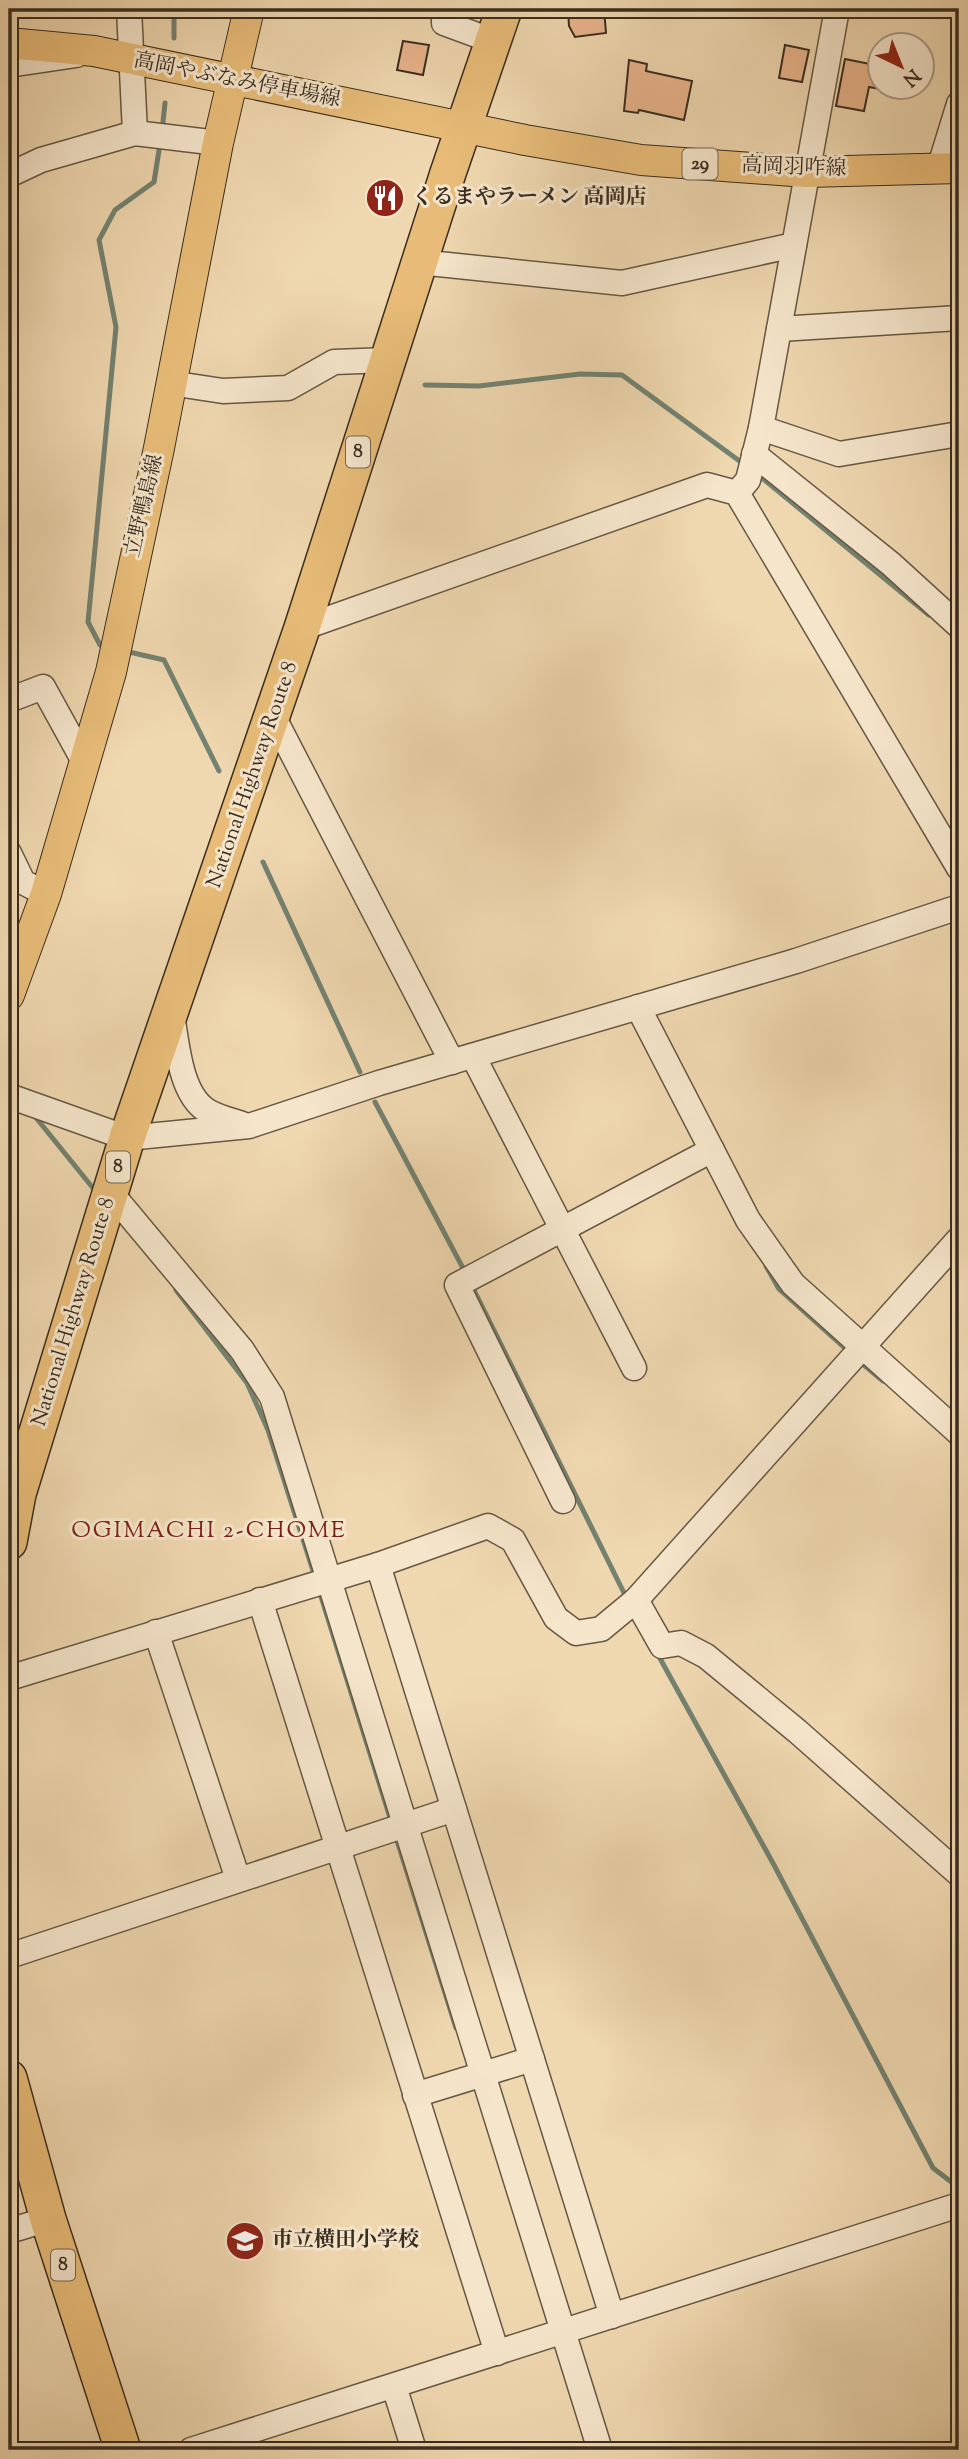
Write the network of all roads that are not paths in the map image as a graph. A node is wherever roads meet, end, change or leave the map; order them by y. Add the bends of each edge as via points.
1 (129, 9) edge
2 (249, 9) edge
3 (444, 9) edge
4 (837, 9) edge
5 (499, 25) edge
6 (9, 43) edge
7 (94, 51) junction
8 (130, 60) junction
9 (9, 65) edge
10 (235, 80) junction
11 (959, 104) edge
12 (464, 128) junction
13 (135, 133) junction
14 (218, 143) junction
15 (949, 168) edge
16 (807, 172) junction
17 (9, 175) edge
18 (794, 245) junction
19 (419, 262) junction
20 (959, 318) edge
21 (779, 329) junction
22 (388, 360) junction
23 (170, 383) junction
24 (761, 428) junction
25 (959, 434) edge
26 (754, 454) junction
27 (737, 493) junction
28 (959, 626) edge
29 (302, 628) junction
30 (9, 700) edge
31 (273, 716) junction
32 (86, 765) junction
33 (9, 853) edge
34 (959, 868) edge
35 (46, 894) junction
36 (959, 907) edge
37 (9, 995) edge
38 (638, 1007) junction
39 (172, 1013) junction
40 (462, 1059) junction
41 (9, 1096) edge
42 (249, 1126) junction
43 (127, 1138) junction
44 (712, 1150) junction
45 (111, 1193) junction
46 (563, 1230) junction
47 (959, 1239) edge
48 (857, 1353) junction
49 (634, 1368) dead end
50 (959, 1433) edge
51 (563, 1501) dead end
52 (9, 1542) edge
53 (378, 1565) junction
54 (328, 1580) junction
55 (260, 1600) junction
56 (629, 1607) junction
57 (156, 1632) junction
58 (9, 1678) edge
59 (454, 1809) junction
60 (404, 1826) junction
61 (337, 1847) junction
62 (959, 1874) edge
63 (238, 1879) junction
64 (9, 1956) edge
65 (532, 2059) junction
66 (482, 2074) junction
67 (9, 2078) edge
68 (415, 2095) junction
69 (959, 2204) edge
70 (48, 2219) junction
71 (9, 2231) edge
72 (612, 2316) junction
73 (563, 2332) junction
74 (497, 2353) junction
75 (394, 2386) junction
76 (123, 2450) edge
77 (191, 2450) edge
78 (414, 2450) edge
79 (600, 2450) edge

1 - 8 street
2 - 10 main road, 立野鴨島線
3 - 5 street via 444,23
4 - 16 street
5 - 12 highway, National Highway Route 8 / 8
6 - 7 main road, 高岡やぶなみ停車場線
7 - 8 main road, 高岡やぶなみ停車場線
7 - 9 street
8 - 10 main road, 高岡やぶなみ停車場線
8 - 13 street
10 - 12 main road, 高岡やぶなみ停車場線
10 - 14 main road, 立野鴨島線
11 - 15 street
12 - 16 main road, 高岡羽咋線 / 29 via 641,160
12 - 19 highway, National Highway Route 8 / 8
13 - 14 street
13 - 17 street via 41,160
14 - 23 main road, 立野鴨島線
15 - 16 main road, 高岡羽咋線 / 29
16 - 18 street
18 - 19 street via 622,283
18 - 21 street
19 - 22 highway, National Highway Route 8 / 8
20 - 21 street
21 - 24 street
22 - 23 street via 334,362 288,388 223,391
22 - 29 highway, National Highway Route 8 / 8
23 - 32 main road, 立野鴨島線
24 - 25 street via 839,454
24 - 26 street
26 - 27 street via 747,480
26 - 28 street via 891,564
27 - 29 street via 707,485
27 - 34 street
29 - 31 highway, National Highway Route 8 / 8
30 - 32 street via 43,687
31 - 39 highway, National Highway Route 8 / 8
31 - 40 street
32 - 35 main road, 立野鴨島線
33 - 35 street via 23,882
35 - 37 main road, 立野鴨島線
36 - 38 street
38 - 40 street
38 - 44 street
39 - 42 street via 181,1064 196,1098 206,1110
39 - 43 highway, National Highway Route 8 / 8
40 - 42 street
40 - 46 street
41 - 43 street
42 - 43 street
43 - 45 highway, National Highway Route 8 / 8
44 - 46 street
44 - 48 street via 748,1220 793,1284
45 - 52 highway, National Highway Route 8 / 8 via 18,1494
45 - 54 street via 242,1349 272,1397
46 - 49 street
46 - 51 street via 457,1286
47 - 48 street
48 - 50 street
48 - 56 street
53 - 54 street
53 - 56 street via 488,1526 513,1540 556,1618 576,1633 601,1629
53 - 59 street
54 - 55 street
54 - 60 street
55 - 57 street
55 - 61 street
56 - 62 street via 662,1646 681,1643 706,1656
57 - 58 street
57 - 63 street
59 - 60 street
59 - 65 street
60 - 61 street
60 - 66 street
61 - 63 street
61 - 68 street
63 - 64 street
65 - 66 street
65 - 72 street
66 - 68 street
66 - 73 street
67 - 70 highway, 8
68 - 74 street
69 - 72 street
70 - 71 street
70 - 76 highway, 8
72 - 73 street
73 - 74 street
73 - 79 street
74 - 75 street
75 - 77 street
75 - 78 street

